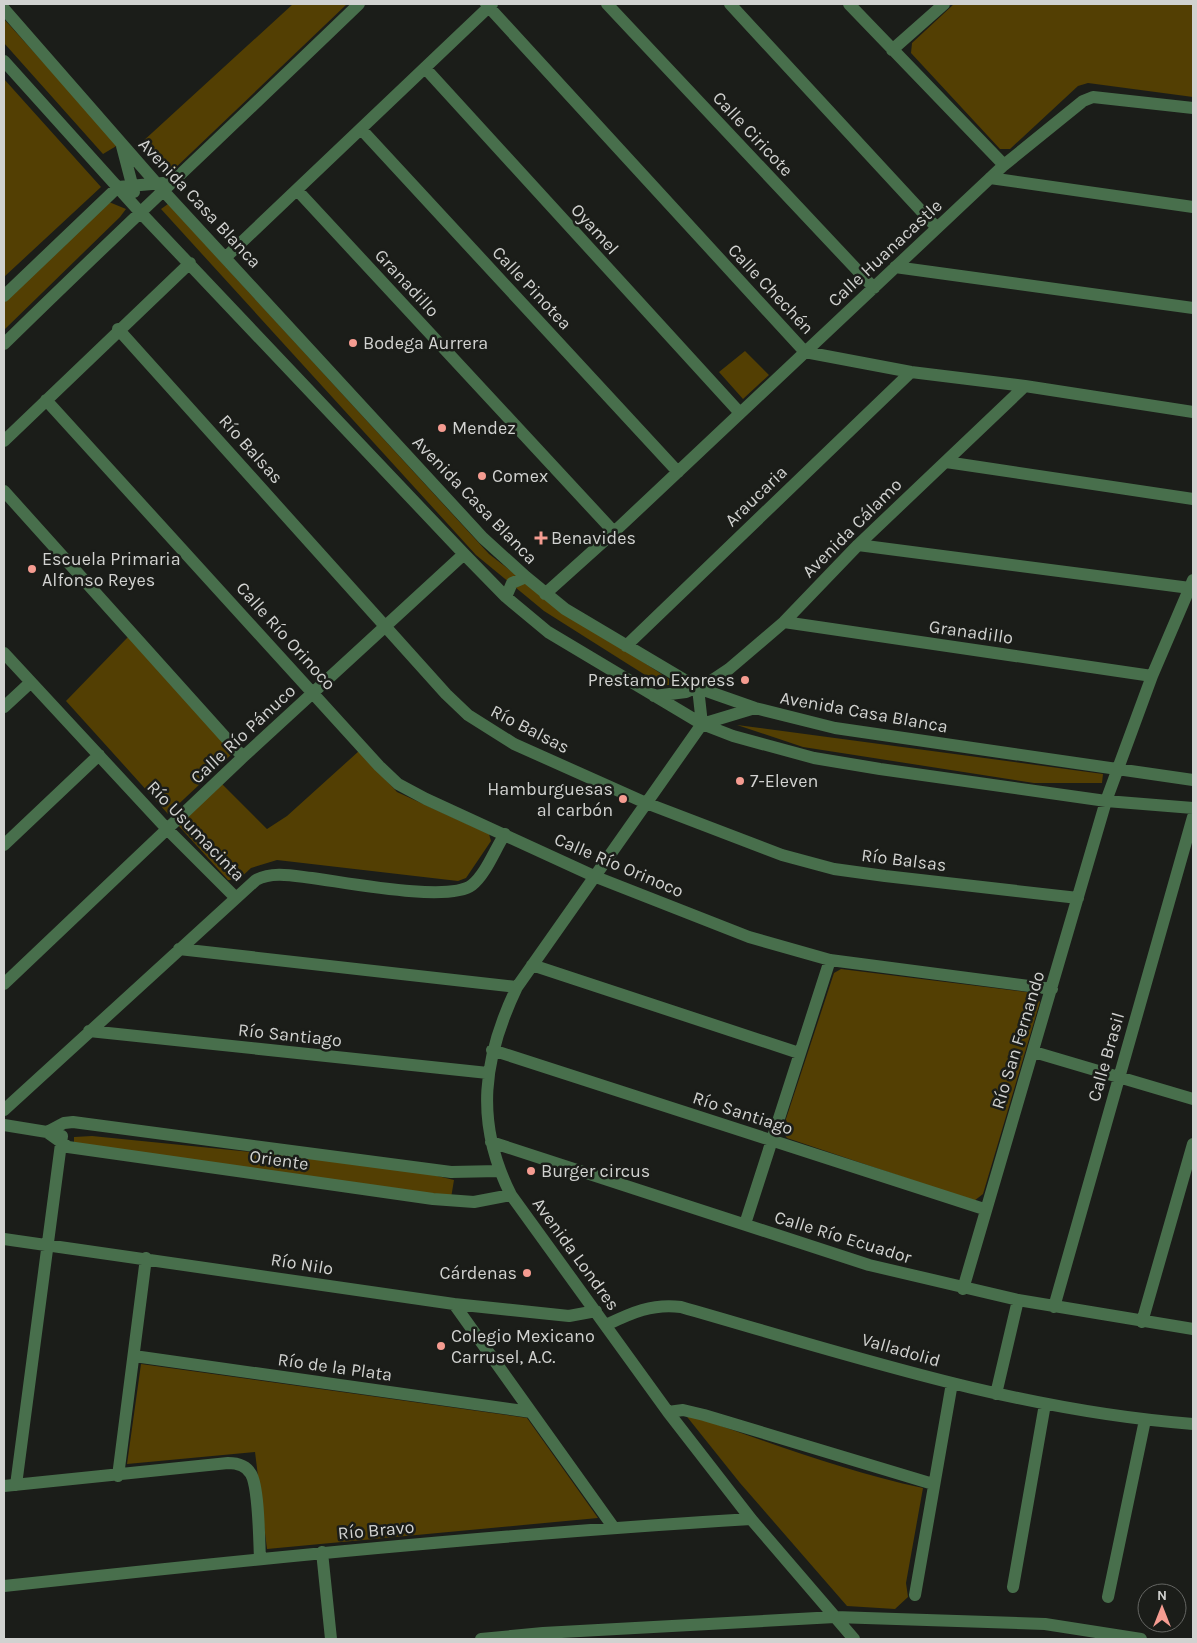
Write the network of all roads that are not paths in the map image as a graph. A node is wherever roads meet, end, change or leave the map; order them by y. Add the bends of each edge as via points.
1 (359, 4) edge
2 (607, 4) edge
3 (730, 4) edge
4 (849, 4) edge
5 (944, 4) edge
6 (489, 5) edge
7 (4, 9) edge
8 (892, 50) junction
9 (4, 61) edge
10 (425, 68) junction
11 (1193, 108) edge
12 (361, 129) junction
13 (121, 142) junction
14 (1004, 165) junction
15 (990, 178) junction
16 (132, 185) junction
17 (165, 186) junction
18 (118, 187) junction
19 (297, 190) junction
20 (1193, 207) edge
21 (139, 211) junction
22 (937, 228) junction
23 (226, 257) junction
24 (190, 263) junction
25 (895, 268) junction
26 (874, 288) junction
27 (4, 296) edge
28 (1193, 308) edge
29 (118, 329) junction
30 (4, 344) edge
31 (805, 352) junction
32 (910, 372) junction
33 (1025, 386) junction
34 (46, 400) junction
35 (1193, 412) edge
36 (740, 413) junction
37 (4, 441) edge
38 (946, 462) junction
39 (678, 472) junction
40 (4, 492) edge
41 (1193, 499) edge
42 (614, 532) junction
43 (858, 545) junction
44 (464, 554) junction
45 (526, 578) junction
46 (1192, 584) edge
47 (545, 594) junction
48 (506, 597) junction
49 (784, 622) junction
50 (387, 626) junction
51 (626, 646) junction
52 (4, 653) edge
53 (1152, 676) junction
54 (31, 682) junction
55 (698, 688) junction
56 (314, 693) junction
57 (654, 696) junction
58 (4, 707) edge
59 (755, 708) junction
60 (702, 724) junction
61 (99, 755) junction
62 (243, 757) junction
63 (1118, 769) junction
64 (1193, 780) edge
65 (1106, 801) junction
66 (646, 803) junction
67 (1193, 808) edge
68 (1193, 817) edge
69 (167, 829) junction
70 (505, 834) junction
71 (4, 845) edge
72 (596, 877) junction
73 (235, 897) junction
74 (1078, 898) junction
75 (179, 949) junction
76 (830, 960) junction
77 (532, 965) junction
78 (4, 984) edge
79 (517, 987) junction
80 (1052, 989) junction
81 (89, 1031) junction
82 (492, 1050) junction
83 (1034, 1052) junction
84 (799, 1053) junction
85 (488, 1074) junction
86 (1119, 1077) junction
87 (1193, 1099) edge
88 (4, 1110) edge
89 (64, 1123) junction
90 (4, 1125) edge
91 (47, 1132) junction
92 (772, 1140) junction
93 (61, 1142) junction
94 (491, 1142) junction
95 (1193, 1144) edge
96 (499, 1171) junction
97 (511, 1195) junction
98 (984, 1209) junction
99 (745, 1224) junction
100 (4, 1239) edge
101 (49, 1244) junction
102 (146, 1258) junction
103 (962, 1289) junction
104 (1018, 1300) junction
105 (454, 1304) junction
106 (1054, 1307) junction
107 (596, 1311) junction
108 (1142, 1322) junction
109 (606, 1325) junction
110 (1193, 1329) edge
111 (134, 1356) junction
112 (952, 1383) junction
113 (996, 1394) junction
114 (1045, 1404) junction
115 (531, 1412) junction
116 (668, 1412) junction
117 (1145, 1420) junction
118 (1193, 1424) edge
119 (118, 1476) junction
120 (933, 1484) junction
121 (10, 1486) edge
122 (752, 1519) junction
123 (614, 1528) junction
124 (322, 1552) junction
125 (260, 1559) junction
126 (4, 1586) edge
127 (1013, 1587) dead end
128 (915, 1595) dead end
129 (1108, 1598) dead end
130 (835, 1617) junction
131 (543, 1636) edge
132 (331, 1639) edge
133 (480, 1639) edge
134 (854, 1639) edge
135 (1141, 1639) edge

1 - 17 street
2 - 26 street, Calle Ciricote
3 - 22 street
4 - 8 street
5 - 8 street
6 - 10 street
6 - 31 street, Calle Chechén
7 - 13 street, Avenida Casa Blanca
8 - 14 street
9 - 18 street
10 - 12 street
10 - 36 street, Oyamel
11 - 14 street, Calle Huanacastle via 1089,98
12 - 19 street
12 - 39 street, Calle Pinotea
13 - 16 street
13 - 17 street, Avenida Casa Blanca
14 - 15 street, Calle Huanacastle
15 - 20 street
15 - 22 street, Calle Huanacastle
16 - 17 street
16 - 18 street
16 - 21 street
17 - 21 street
17 - 23 street, Avenida Casa Blanca
18 - 21 street
18 - 27 street
19 - 23 street
19 - 42 street, Granadillo
21 - 24 street
21 - 30 street
22 - 25 street, Calle Huanacastle
23 - 45 street, Avenida Casa Blanca via 483,538
24 - 29 street
24 - 44 street
25 - 26 street, Calle Huanacastle
25 - 28 street
26 - 31 street, Calle Huanacastle
29 - 34 street
29 - 50 street, Río Balsas
31 - 32 street, Calle Chechén
31 - 36 street, Calle Huanacastle
32 - 33 street, Calle Chechén
32 - 51 street, Araucaria
33 - 35 street, Calle Chechén
33 - 38 street, Avenida Cálamo
34 - 37 street
34 - 56 street, Calle Río Orinoco
36 - 39 street, Calle Huanacastle
38 - 41 street
38 - 43 street, Avenida Cálamo
39 - 42 street, Calle Huanacastle
40 - 62 street
42 - 47 street, Calle Huanacastle
43 - 46 street
43 - 49 street, Avenida Cálamo
44 - 48 street
44 - 50 street, Calle Río Pánuco
45 - 47 street, Avenida Casa Blanca
45 - 48 street via 512,583
46 - 53 street, Río San Fernando
47 - 51 street, Avenida Casa Blanca
48 - 57 street via 548,632
49 - 53 street, Granadillo
49 - 55 street, Avenida Cálamo via 722,675
50 - 56 street, Calle Río Pánuco
50 - 66 street, Río Balsas via 446,694 488,729 514,744
51 - 55 street, Avenida Casa Blanca
52 - 54 street, Río Usumacinta
53 - 63 street, Río San Fernando
54 - 58 street
54 - 61 street, Río Usumacinta
55 - 57 street, Avenida Cálamo
55 - 59 street, Avenida Casa Blanca
55 - 60 street
56 - 62 street, Calle Río Pánuco
56 - 70 street, Calle Río Orinoco via 398,784
57 - 60 street
59 - 60 street
59 - 63 street, Avenida Casa Blanca via 835,728
60 - 65 street via 774,749 814,758
60 - 66 street, Avenida Londres
61 - 69 street, Río Usumacinta
61 - 71 street
62 - 69 street, Calle Río Pánuco
63 - 64 street, Avenida Casa Blanca
63 - 65 street, Río San Fernando
65 - 67 street
65 - 74 street, Río San Fernando
66 - 72 street, Avenida Londres
66 - 74 street, Río Balsas via 782,856 834,869
68 - 86 street, Calle Brasil
69 - 73 street, Río Usumacinta
69 - 78 street, Calle Río Pánuco
70 - 72 street, Calle Río Orinoco
70 - 73 street, Río Usumacinta via 478,878 457,892 421,892 273,875 256,880
72 - 76 street, Calle Río Orinoco via 749,937
72 - 77 street, Avenida Londres
73 - 75 street
74 - 80 street, Río San Fernando
75 - 79 street
75 - 81 street
76 - 80 street, Calle Río Orinoco
76 - 84 street
77 - 79 street, Avenida Londres
77 - 84 street
79 - 82 street, Avenida Londres
80 - 83 street, Río San Fernando
81 - 85 street, Río Santiago
81 - 88 street
82 - 85 street, Avenida Londres
82 - 92 street, Río Santiago
83 - 86 street
83 - 98 street, Río San Fernando
84 - 92 street
85 - 94 street, Avenida Londres via 486,1100
86 - 87 street
86 - 106 street, Calle Brasil
89 - 91 street
89 - 93 street
89 - 96 street, Oriente via 451,1172
90 - 91 street, Oriente
91 - 93 street, Oriente
92 - 98 street, Río Santiago
92 - 99 street
93 - 97 street, Oriente via 68,1147 433,1199 474,1202
93 - 101 street
94 - 96 street, Avenida Londres
94 - 99 street, Calle Río Ecuador
95 - 108 street
96 - 97 street, Avenida Londres
97 - 107 street, Avenida Londres
98 - 103 street, Río San Fernando
99 - 103 street, Calle Río Ecuador via 869,1265
100 - 101 street, Río Nilo
101 - 102 street, Río Nilo
101 - 121 street
102 - 105 street, Río Nilo
102 - 111 street
103 - 104 street, Calle Río Ecuador
104 - 106 street, Calle Río Ecuador
104 - 113 street
105 - 107 street, Río Nilo via 569,1316
105 - 115 street
106 - 108 street, Calle Río Ecuador
107 - 109 street, Avenida Londres
108 - 110 street, Calle Río Ecuador
109 - 112 street, Valladolid via 650,1306 681,1306
109 - 116 street, Avenida Londres
111 - 115 street, Río de la Plata
111 - 119 street
112 - 113 street, Valladolid
112 - 120 street
113 - 114 street, Valladolid
114 - 117 street, Valladolid
114 - 127 street
115 - 123 street
116 - 120 street via 683,1410 704,1415
116 - 122 street, Avenida Londres
117 - 118 street, Valladolid
117 - 129 street
119 - 121 street
119 - 125 street via 228,1463 246,1467 253,1478
120 - 128 street
122 - 123 street, Río Bravo
122 - 130 street, Avenida Londres
123 - 124 street, Río Bravo
124 - 125 street, Río Bravo
124 - 132 street
125 - 126 street, Río Bravo
130 - 131 street
130 - 134 street, Avenida Londres
130 - 135 street via 1045,1624
131 - 133 street

